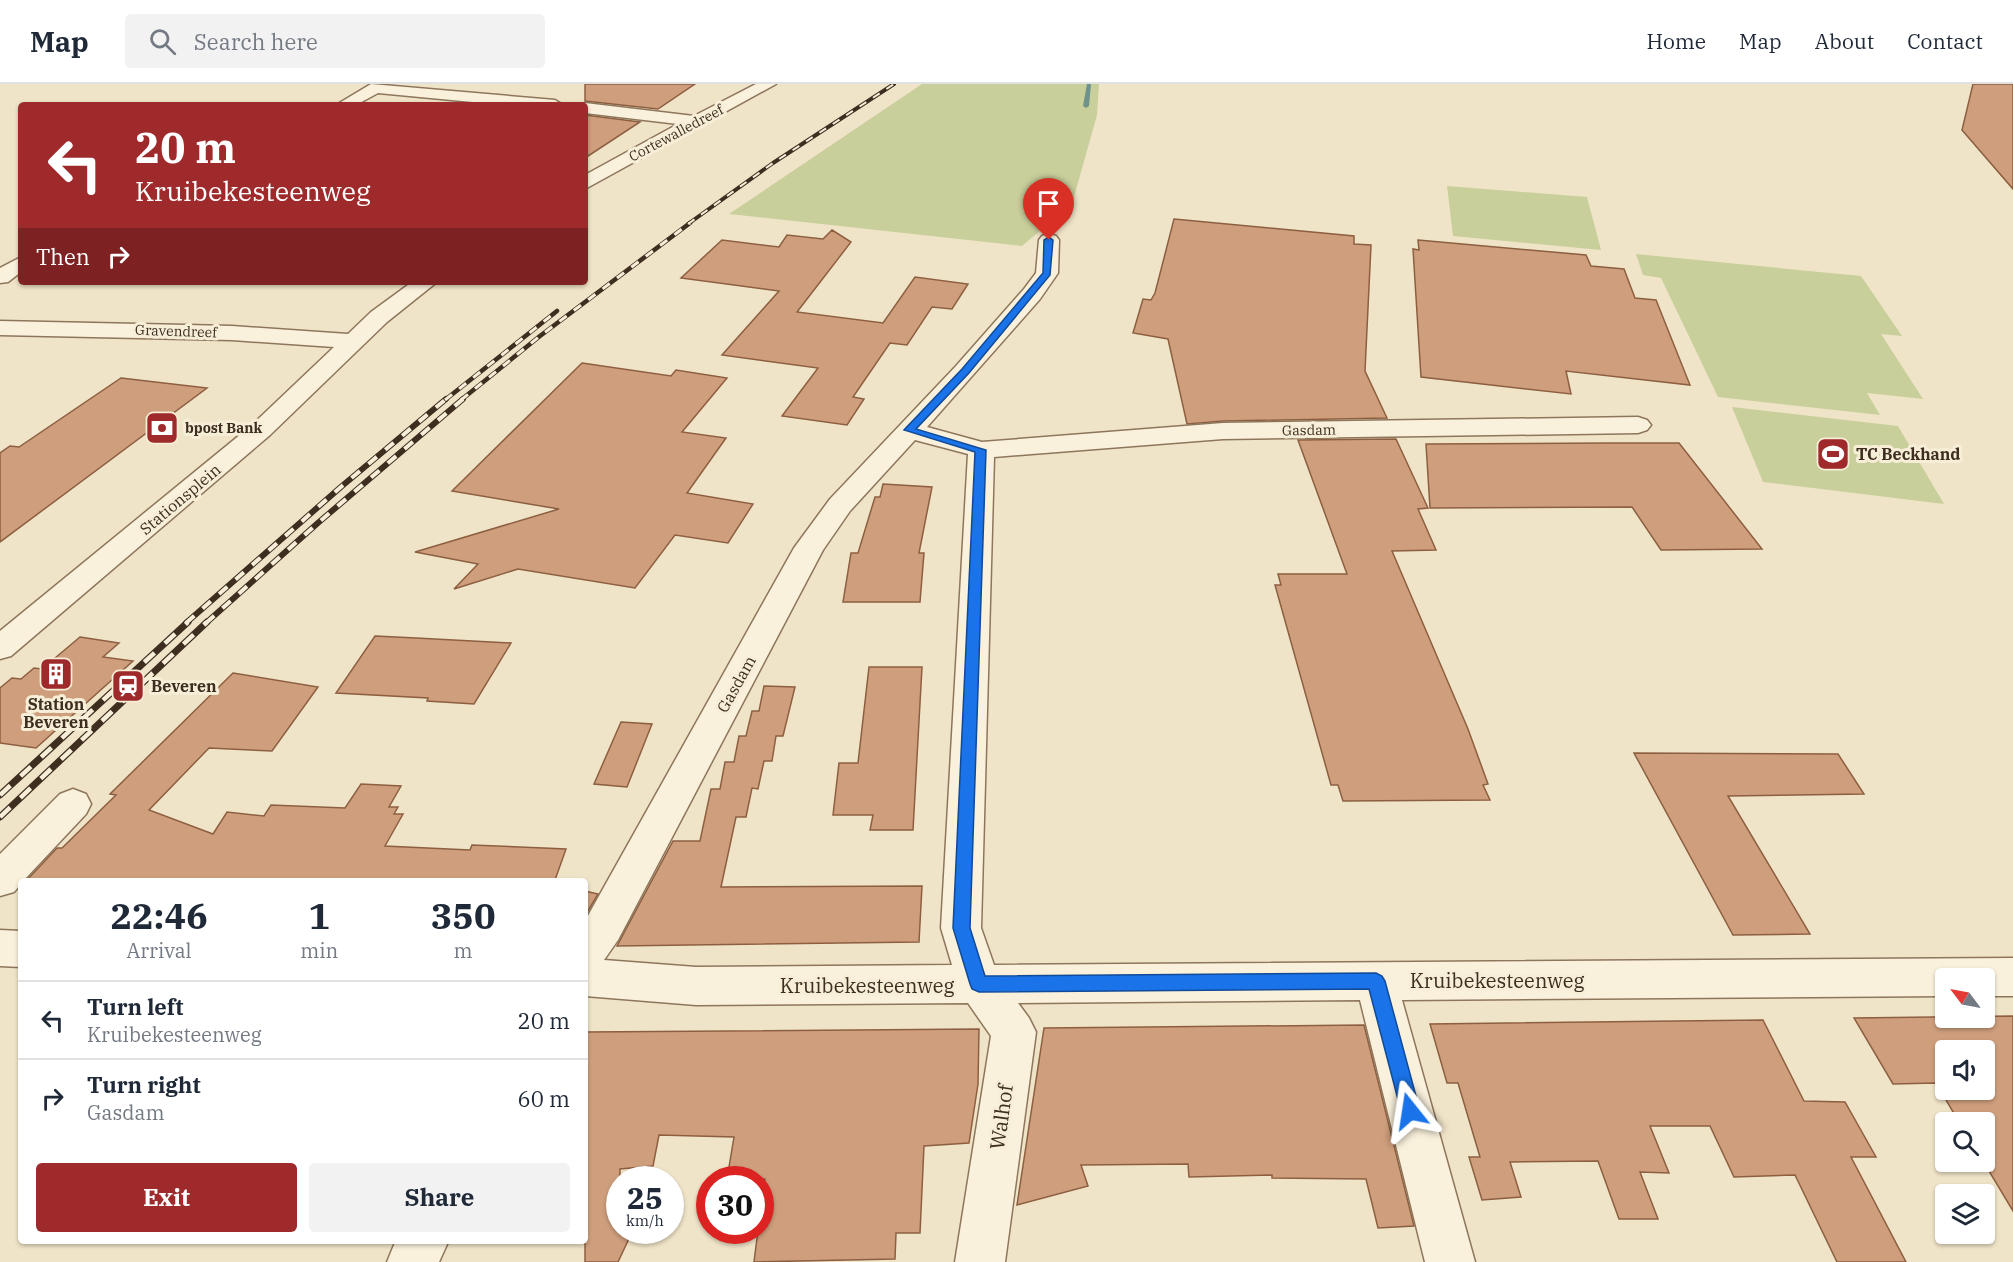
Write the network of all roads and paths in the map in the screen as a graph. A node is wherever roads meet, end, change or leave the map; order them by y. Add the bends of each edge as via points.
1 (768, 84) edge
2 (380, 86) edge
3 (350, 102) edge
4 (527, 102) edge
5 (588, 108) edge
6 (697, 121) junction
7 (588, 181) edge
8 (1049, 240) dead end
9 (18, 264) edge
10 (0, 277) edge
11 (422, 285) edge
12 (0, 328) edge
13 (352, 341) junction
14 (1638, 425) dead end
15 (909, 430) junction
16 (981, 450) junction
17 (2, 645) edge
18 (73, 804) dead end
19 (0, 880) edge
20 (0, 948) edge
21 (588, 949) edge
22 (18, 950) edge
23 (588, 977) edge
24 (2013, 977) edge
25 (1376, 981) junction
26 (979, 984) junction
27 (422, 1244) edge
28 (412, 1262) edge
29 (980, 1262) edge
30 (1450, 1262) edge

1 - 6 street, Cortewalledreef
2 - 3 street
2 - 4 street
5 - 6 street
6 - 7 street, Cortewalledreef
8 - 15 street, Gasdam via 1047,273 965,371
9 - 10 street
11 - 13 street
12 - 13 street, Gravendreef via 232,333
13 - 17 street, Stationsplein via 261,430
14 - 16 street, Gasdam via 1222,431
15 - 16 street, Gasdam
15 - 21 street, Gasdam via 840,505 809,548 604,928
16 - 26 street via 961,928
18 - 19 street
20 - 22 street
23 - 26 street, Kruibekesteenweg via 696,986
24 - 25 street, Kruibekesteenweg
25 - 26 street, Kruibekesteenweg
25 - 30 street
26 - 29 street, Walhof via 1014,1032
27 - 28 street

